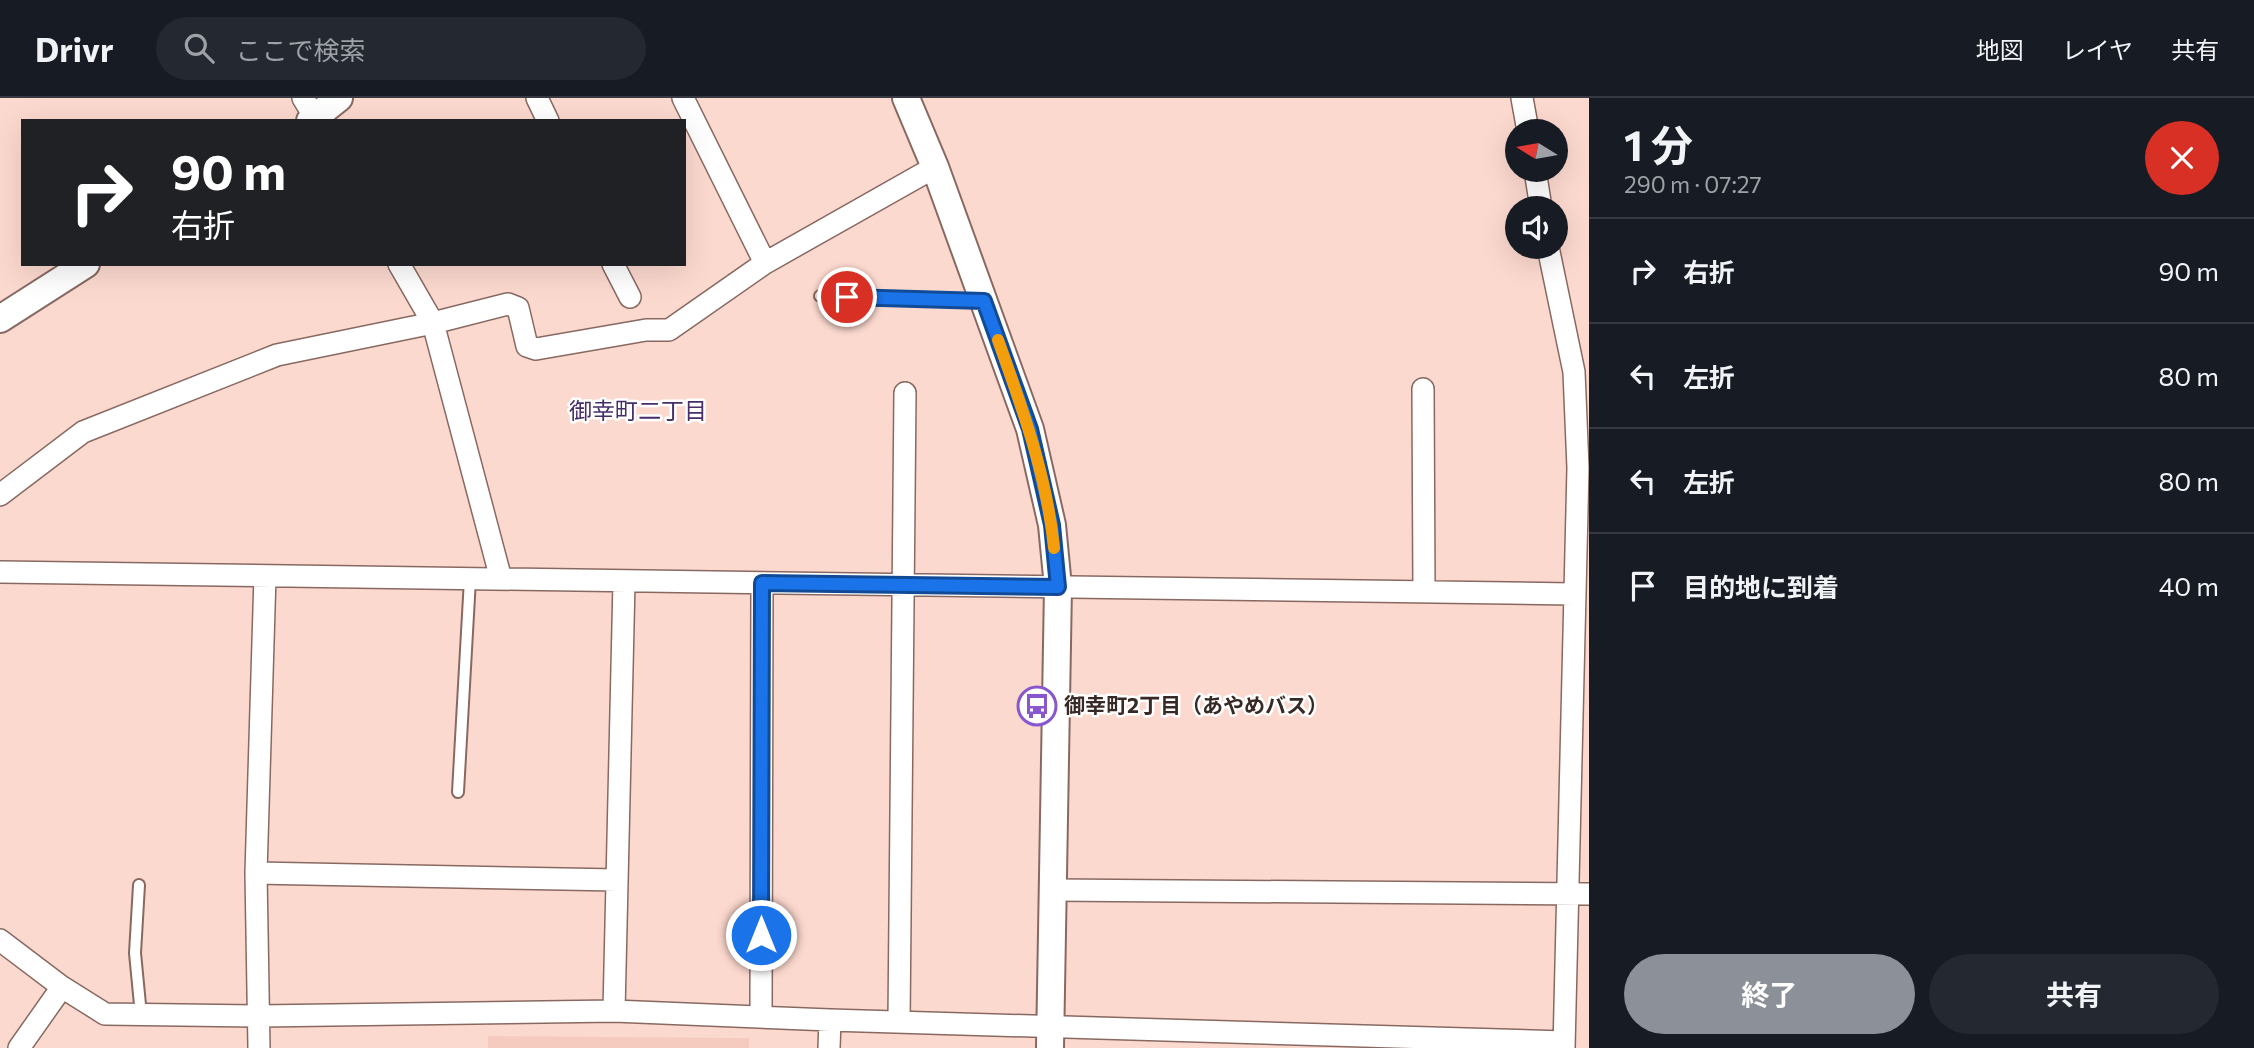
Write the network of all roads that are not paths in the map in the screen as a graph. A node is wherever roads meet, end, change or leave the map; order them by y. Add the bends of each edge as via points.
1 (339, 98) edge
2 (537, 98) edge
3 (683, 98) edge
4 (906, 98) edge
5 (1522, 98) edge
6 (311, 114) edge
7 (547, 119) edge
8 (1526, 119) edge
9 (935, 167) junction
10 (1550, 259) edge
11 (765, 263) junction
12 (83, 266) edge
13 (400, 266) edge
14 (614, 266) edge
15 (820, 296) dead end
16 (630, 297) dead end
17 (984, 301) junction
18 (0, 319) edge
19 (433, 323) junction
20 (1423, 389) dead end
21 (905, 393) dead end
22 (1583, 463) edge
23 (0, 495) edge
24 (0, 572) edge
25 (265, 576) junction
26 (470, 579) junction
27 (501, 579) junction
28 (624, 582) junction
29 (762, 583) junction
30 (904, 584) junction
31 (1058, 587) junction
32 (1424, 591) junction
33 (1573, 594) junction
34 (1574, 675) junction
35 (1589, 694) edge
36 (458, 792) dead end
37 (256, 873) junction
38 (617, 880) junction
39 (139, 885) dead end
40 (1053, 890) junction
41 (1567, 893) junction
42 (1589, 894) edge
43 (0, 940) edge
44 (62, 987) junction
45 (614, 1011) junction
46 (141, 1015) junction
47 (260, 1016) junction
48 (761, 1016) junction
49 (830, 1020) junction
50 (900, 1022) junction
51 (1050, 1037) edge
52 (1207, 1040) edge
53 (1354, 1042) edge
54 (1489, 1044) edge
55 (1564, 1045) edge
56 (19, 1048) edge
57 (259, 1048) edge
58 (829, 1048) edge

1 - 6 street
2 - 7 street
3 - 11 street
4 - 9 street
5 - 8 street
9 - 11 street
9 - 17 street
10 - 22 street via 1574,372
11 - 19 street via 668,330 536,349 527,346 518,308 508,303
12 - 18 street
13 - 19 street
14 - 16 street
15 - 17 lane
17 - 31 street via 1030,429 1052,525
19 - 23 street via 277,355 83,432
19 - 27 street
20 - 32 street
21 - 30 street
22 - 33 street
24 - 25 street
25 - 26 street
25 - 37 street
26 - 27 street
26 - 36 lane
27 - 28 street
28 - 29 street
28 - 38 street
29 - 30 street
29 - 48 street
30 - 31 street
30 - 50 street
31 - 32 street
31 - 40 street
32 - 33 street
33 - 34 street
34 - 35 street
34 - 41 street
37 - 38 street
37 - 47 street
38 - 45 street
39 - 46 lane via 135,953
40 - 41 street
40 - 51 street
41 - 42 street
41 - 55 street
43 - 44 street
44 - 46 street via 104,1014
44 - 56 street
45 - 47 street
45 - 48 street
46 - 47 street
47 - 57 street
48 - 49 street
49 - 50 street
49 - 58 street
50 - 51 street
51 - 52 street
52 - 53 street
53 - 54 street
54 - 55 street

